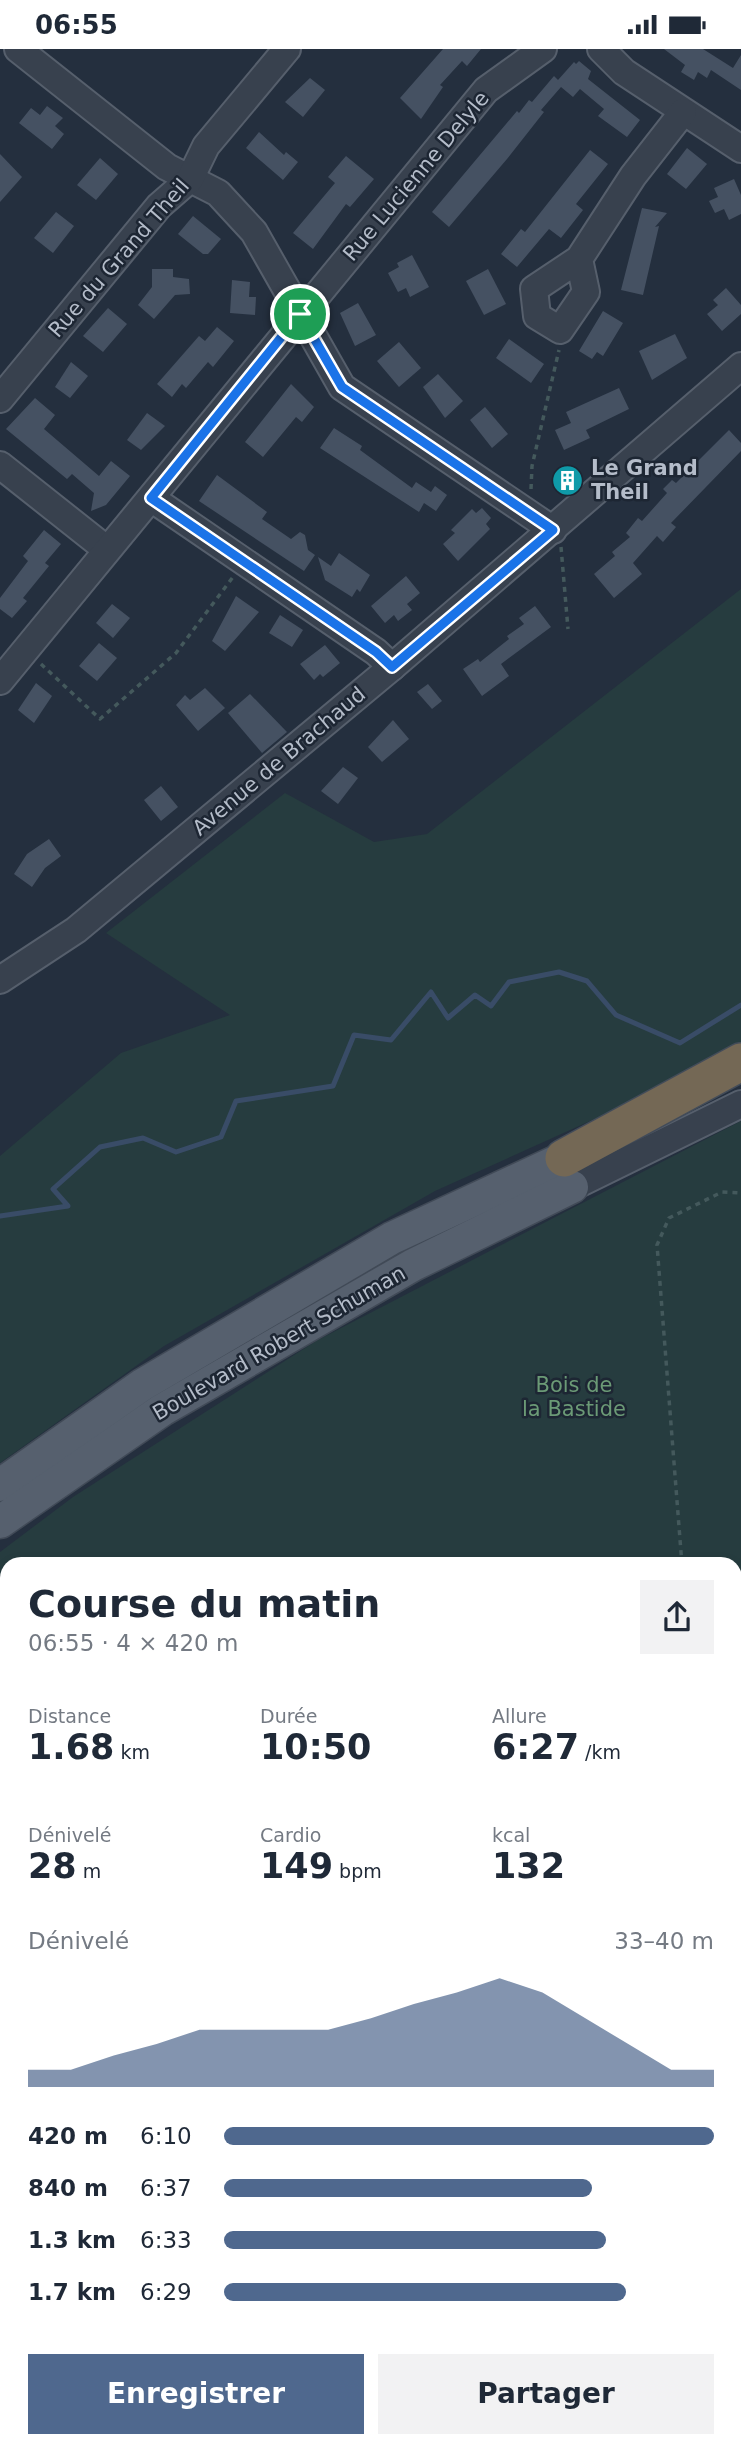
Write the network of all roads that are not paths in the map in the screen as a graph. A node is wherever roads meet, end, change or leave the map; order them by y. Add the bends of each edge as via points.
1 (18, 49) edge
2 (287, 49) edge
3 (543, 49) edge
4 (601, 49) edge
5 (683, 112) junction
6 (741, 149) edge
7 (190, 179) junction
8 (579, 259) junction
9 (300, 314) junction
10 (741, 366) edge
11 (0, 399) edge
12 (0, 465) edge
13 (151, 498) junction
14 (553, 530) junction
15 (106, 549) junction
16 (392, 667) junction
17 (0, 681) edge
18 (0, 980) edge
19 (741, 1062) edge
20 (741, 1077) edge
21 (741, 1104) edge
22 (568, 1172) junction
23 (0, 1485) edge
24 (0, 1522) edge

1 - 7 street via 167,167
2 - 7 street, Rue du Grand Theil via 206,146
3 - 9 street, Rue Lucienne Delyle via 486,90
4 - 5 street via 624,72
5 - 6 street
5 - 8 street via 633,176
7 - 9 street via 218,193 254,232
7 - 11 street, Rue du Grand Theil via 159,206
8 - 8 street via 586,292 560,330 537,316 534,289
9 - 13 street, Rue Lucienne Delyle
9 - 14 street via 342,387
10 - 14 street, Avenue de Brachaud
12 - 15 street
13 - 15 street, Rue Lucienne Delyle
13 - 16 street
14 - 16 street, Avenue de Brachaud
15 - 17 street, Rue Lucienne Delyle
16 - 18 street, Avenue de Brachaud via 76,930
19 - 22 highway
20 - 22 street
21 - 22 street
22 - 23 main road, Boulevard Robert Schuman via 392,1238 142,1385
22 - 24 main road, Boulevard Robert Schuman via 162,1410

